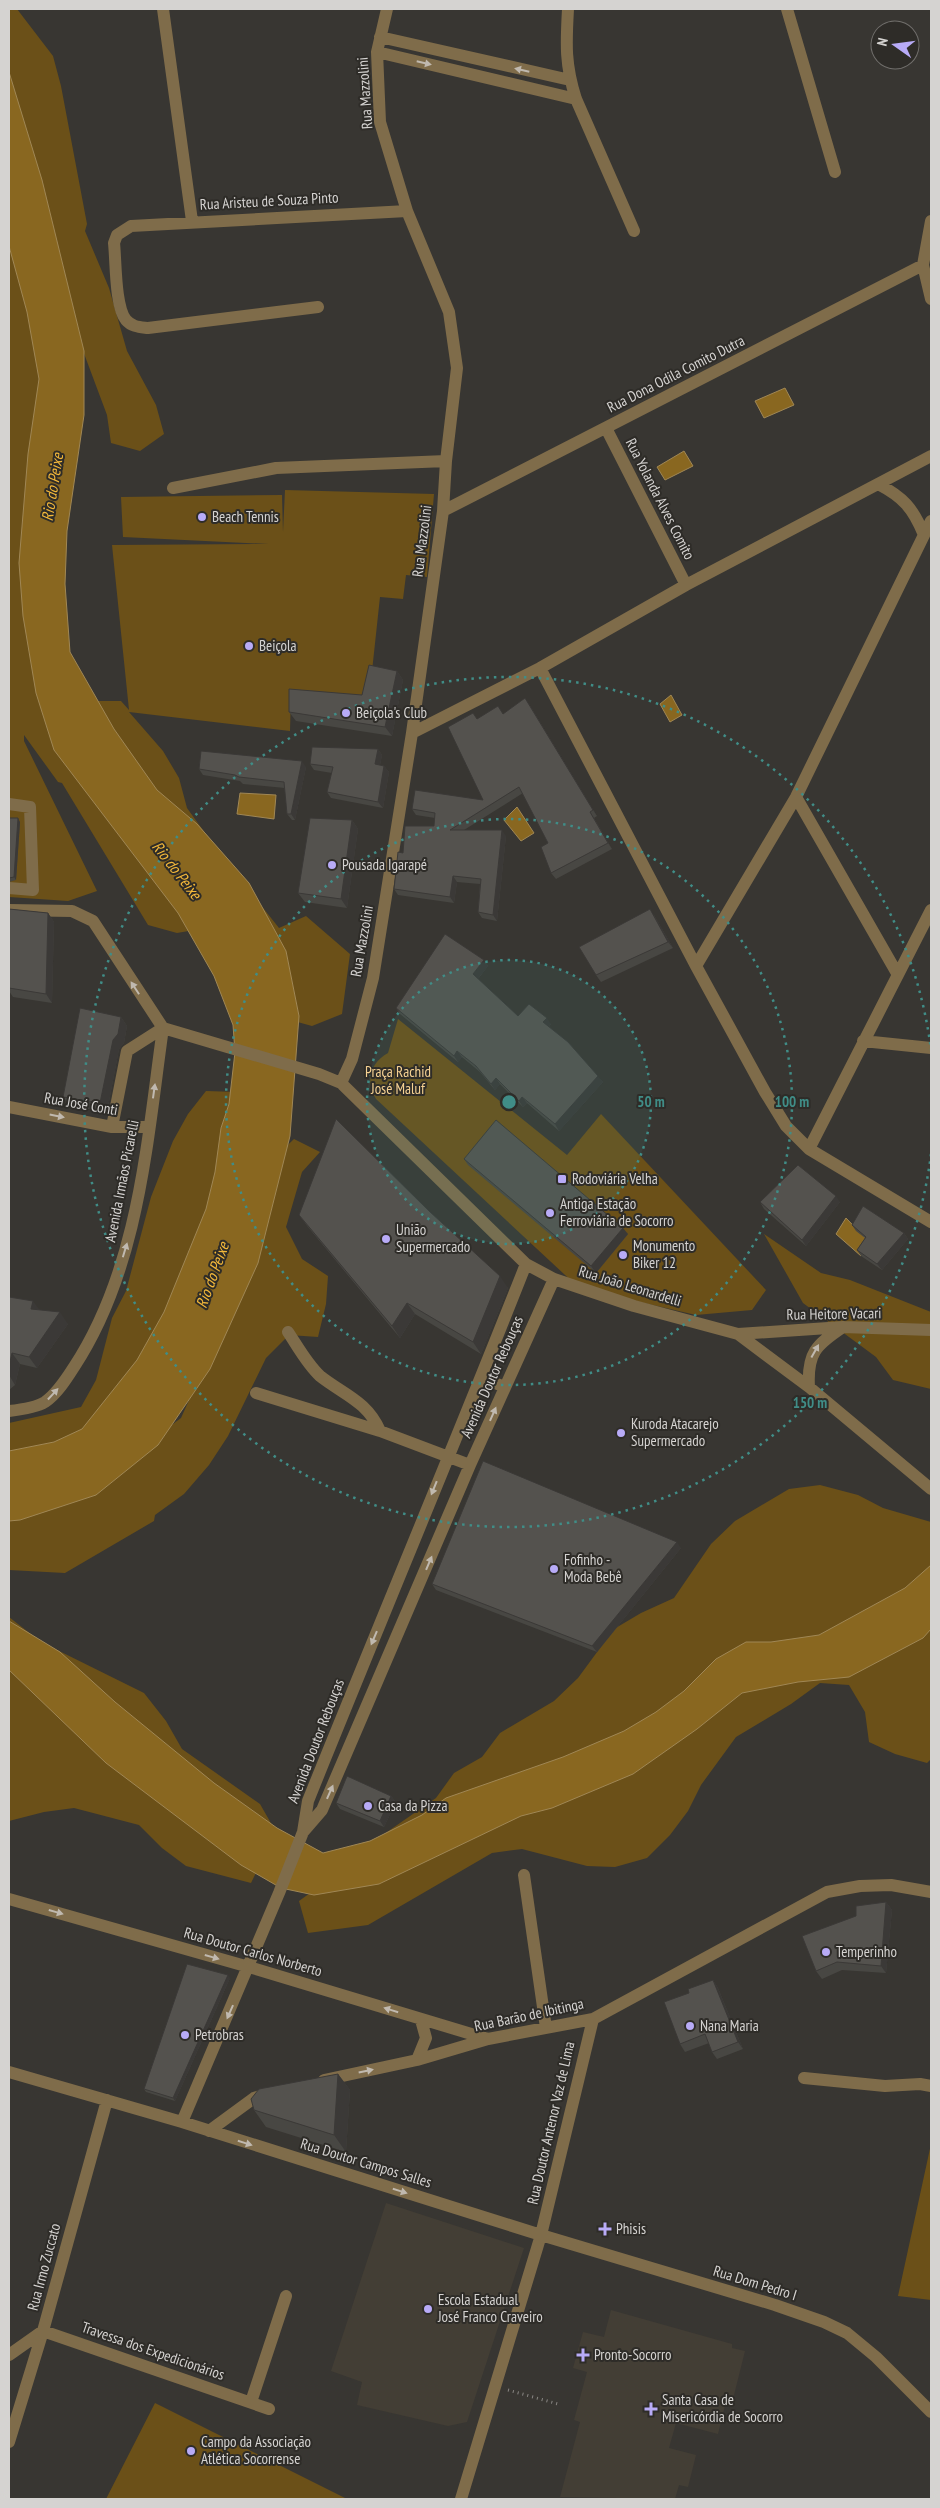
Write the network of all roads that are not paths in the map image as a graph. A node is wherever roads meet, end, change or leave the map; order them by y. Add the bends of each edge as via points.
1 (163, 9) edge
2 (387, 9) edge
3 (568, 9) edge
4 (787, 9) edge
5 (380, 37) junction
6 (376, 52) junction
7 (570, 80) junction
8 (576, 99) junction
9 (835, 172) dead end
10 (407, 211) junction
11 (931, 221) edge
12 (192, 222) junction
13 (634, 231) dead end
14 (924, 265) junction
15 (931, 300) edge
16 (318, 307) dead end
17 (606, 428) junction
18 (931, 456) edge
19 (446, 461) junction
20 (878, 484) junction
21 (173, 488) dead end
22 (443, 511) junction
23 (931, 521) edge
24 (924, 535) junction
25 (686, 585) junction
26 (540, 668) junction
27 (412, 733) junction
28 (796, 797) junction
29 (9, 804) edge
30 (9, 888) edge
31 (9, 910) edge
32 (931, 910) edge
33 (696, 966) junction
34 (898, 975) junction
35 (163, 1028) junction
36 (863, 1041) junction
37 (931, 1048) edge
38 (341, 1083) junction
39 (9, 1107) edge
40 (112, 1127) junction
41 (149, 1127) junction
42 (809, 1148) junction
43 (931, 1222) edge
44 (526, 1264) junction
45 (554, 1279) junction
46 (843, 1327) junction
47 (931, 1330) edge
48 (288, 1332) dead end
49 (738, 1334) junction
50 (482, 1378) junction
51 (505, 1387) junction
52 (809, 1387) junction
53 (256, 1393) dead end
54 (9, 1411) edge
55 (380, 1431) junction
56 (447, 1456) junction
57 (470, 1465) junction
58 (931, 1489) edge
59 (396, 1585) junction
60 (416, 1594) junction
61 (345, 1708) junction
62 (363, 1716) junction
63 (301, 1836) junction
64 (524, 1875) dead end
65 (931, 1892) edge
66 (9, 1899) edge
67 (250, 1967) junction
68 (593, 2019) junction
69 (421, 2020) junction
70 (546, 2028) junction
71 (488, 2039) junction
72 (417, 2060) junction
73 (9, 2072) edge
74 (804, 2078) dead end
75 (307, 2083) edge
76 (931, 2086) edge
77 (279, 2090) edge
78 (107, 2100) junction
79 (182, 2122) junction
80 (209, 2131) junction
81 (541, 2235) junction
82 (286, 2296) dead end
83 (43, 2331) junction
84 (9, 2355) edge
85 (251, 2402) junction
86 (269, 2409) dead end
87 (931, 2412) edge
88 (9, 2442) edge
89 (461, 2499) edge

1 - 12 street
2 - 5 street, Rua Mazzolini
3 - 7 street via 565,55
4 - 9 street
5 - 6 street, Rua Mazzolini
7 -> 5 street
6 -> 8 street
6 - 10 street, Rua Mazzolini via 380,122
7 - 8 street
8 - 13 street
10 - 12 street, Rua Aristeu de Souza Pinto
10 - 19 street, Rua Mazzolini via 449,312 457,368
11 - 14 street
12 - 16 street, Rua Aristeu de Souza Pinto via 131,226 117,235 114,243 120,308 125,320 133,326 148,328
14 - 15 street
14 - 17 street, Rua Dona Odila Comito Dutra
17 - 22 street, Rua Dona Odila Comito Dutra
17 - 25 street, Rua Yolanda Alves Comito
18 - 20 street
19 - 21 street via 276,468
19 - 22 street, Rua Mazzolini
20 - 24 street via 907,504
20 - 25 street
22 - 27 street, Rua Mazzolini
23 - 24 street
24 - 28 street
25 - 26 street
26 - 27 street
26 - 33 street
27 - 38 street, Rua Mazzolini via 373,978 352,1059
28 - 33 street
28 - 34 street
29 - 30 street via 30,807 33,890
35 -> 31 street via 93,921 72,911
32 - 34 street
33 - 42 street via 786,1126
34 - 36 street
35 - 38 street
35 - 40 street via 127,1051
41 -> 35 street, Avenida Irmãos Picarelli
36 - 37 street
36 - 42 street
38 - 44 street, Rua João Leonardelli
39 -> 40 street, Rua José Conti
40 - 41 street, Rua José Conti
54 -> 41 street, Avenida Irmãos Picarelli via 45,1402 66,1379 90,1343 132,1226
42 - 43 street
44 - 45 street, Rua João Leonardelli
44 - 50 street, Avenida Doutor Rebouças
45 - 49 street, Rua João Leonardelli via 634,1306
45 - 51 street, Avenida Doutor Rebouças
46 - 47 street, Rua Heitore Vacari
46 - 49 street, Rua Heitore Vacari
52 -> 46 street via 808,1370 813,1350
48 - 55 street via 311,1367 367,1408
49 - 52 street, Rua João Leonardelli
50 - 51 street
50 - 56 street, Avenida Doutor Rebouças
57 -> 51 street, Avenida Doutor Rebouças
52 - 58 street, Rua João Leonardelli
53 - 55 street
55 - 56 street
56 - 57 street
56 -> 59 street, Avenida Doutor Rebouças
60 -> 57 street, Avenida Doutor Rebouças
59 - 60 street
59 -> 61 street, Avenida Doutor Rebouças
60 - 62 street, Avenida Doutor Rebouças
61 - 62 street
61 - 63 street, Avenida Doutor Rebouças via 308,1801
63 -> 62 street, Avenida Doutor Rebouças via 322,1810
63 - 67 street
64 - 70 street
65 - 68 street, Rua Barão de Ibitinga via 891,1885 827,1892
66 -> 67 street, Rua Doutor Carlos Norberto
69 -> 67 street, Rua Doutor Carlos Norberto
67 -> 79 street
68 - 70 street, Rua Barão de Ibitinga
68 - 81 street, Rua Doutor Antenor Vaz de Lima
69 - 71 street, Rua Doutor Carlos Norberto
69 - 72 street via 426,2038
70 - 71 street, Rua Barão de Ibitinga
71 - 72 street, Rua Barão de Ibitinga
75 -> 72 street, Rua Barão de Ibitinga
73 - 78 street
74 - 76 street via 884,2086
77 - 80 street via 254,2098
78 - 79 street
78 - 83 street, Rua Irmo Zuccato
79 - 80 street, Rua Doutor Campos Salles
80 -> 81 street, Rua Doutor Campos Salles
81 - 87 street, Rua Dom Pedro I via 824,2322 847,2333 876,2357
81 - 89 street, Rua Doutor Antenor Vaz de Lima
82 - 85 street
83 - 84 street
83 - 85 street, Travessa dos Expedicionários
83 - 88 street, Rua Irmo Zuccato
85 - 86 street, Travessa dos Expedicionários

